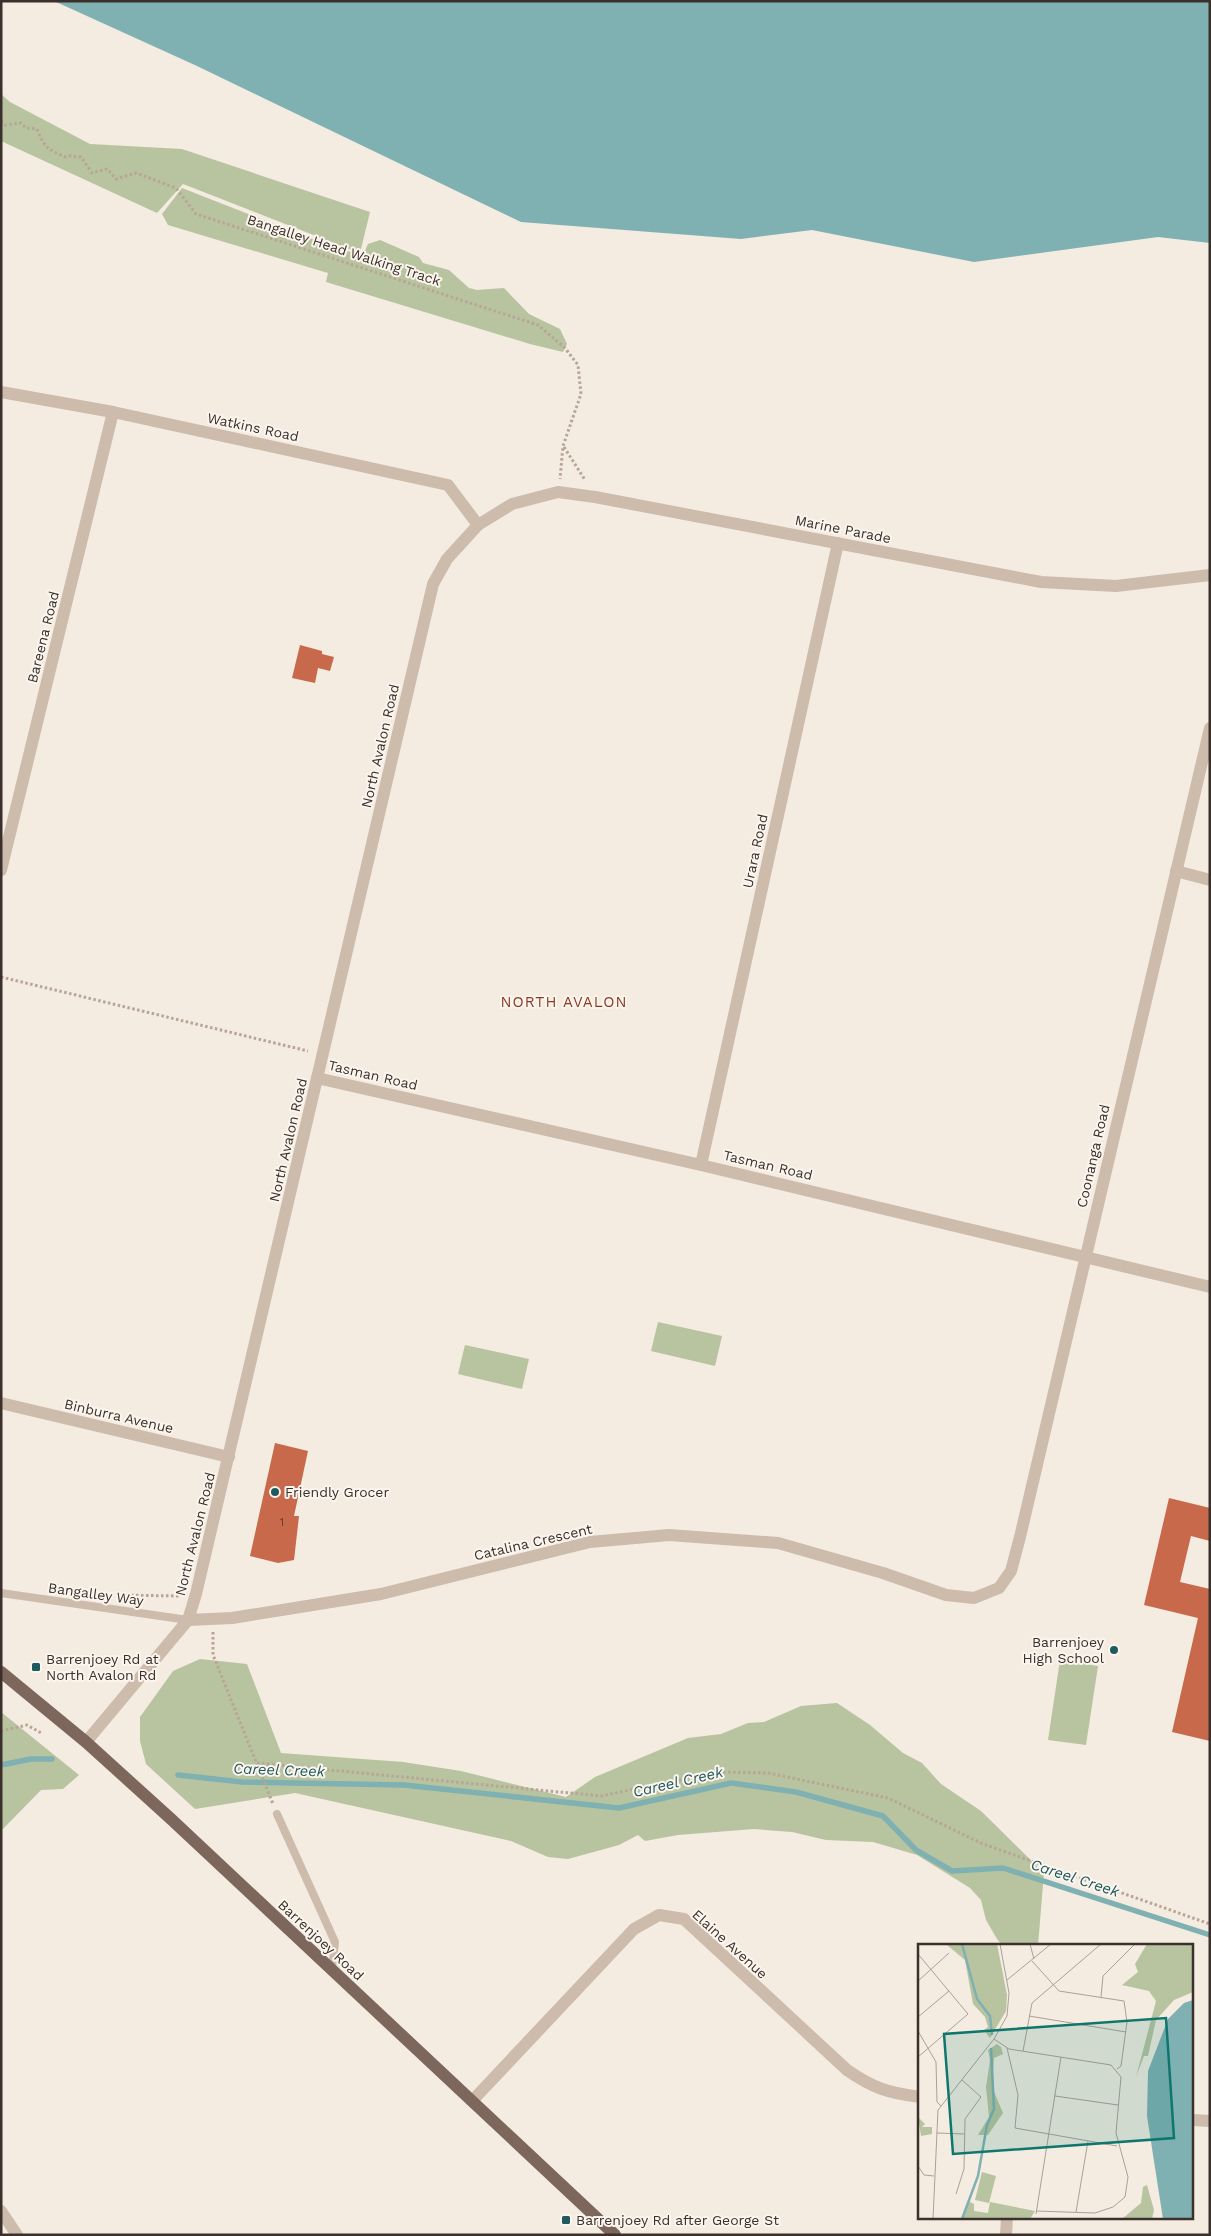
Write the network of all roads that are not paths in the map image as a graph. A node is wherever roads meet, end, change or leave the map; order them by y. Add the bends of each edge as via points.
1 (1, 392) edge
2 (113, 412) junction
3 (478, 525) junction
4 (838, 543) junction
5 (1210, 575) edge
6 (1210, 728) edge
7 (1, 870) edge
8 (1176, 871) junction
9 (1210, 880) edge
10 (317, 1078) junction
11 (701, 1165) junction
12 (1084, 1257) junction
13 (1210, 1287) edge
14 (1, 1403) edge
15 (229, 1457) junction
16 (999, 1588) joint
17 (1, 1593) edge
18 (188, 1620) junction
19 (1, 1672) edge
20 (86, 1742) junction
21 (277, 1814) dead end
22 (332, 1970) junction
23 (918, 2097) edge
24 (472, 2101) junction
25 (1194, 2120) edge
26 (1210, 2121) edge
27 (1, 2211) edge
28 (1007, 2218) edge
29 (17, 2235) edge
30 (615, 2235) edge
31 (1006, 2235) edge

1 - 2 street, Watkins Road
2 - 3 street, Watkins Road via 448,485
2 - 7 street, Bareena Road
3 - 4 street, Marine Parade via 512,504 558,492
3 - 10 street, North Avalon Road via 447,559 433,584
4 - 5 street, Marine Parade via 1041,582 1116,586
4 - 11 street, Urara Road
6 - 8 street, Coonanga Road
8 - 9 street
8 - 12 street, Coonanga Road
10 - 11 street, Tasman Road
10 - 15 street, North Avalon Road
11 - 12 street, Tasman Road
12 - 13 street, Tasman Road
12 - 16 street, Coonanga Road via 1020,1537 1011,1571
14 - 15 street, Binburra Avenue
15 - 18 street, North Avalon Road
16 - 18 street, Catalina Crescent via 974,1598 946,1595 778,1543 669,1535 590,1542 381,1594 232,1618
17 - 18 lane, Bangalley Way
18 - 20 street, North Avalon Road
19 - 20 main road, Barrenjoey Road
20 - 22 main road, Barrenjoey Road
21 - 22 lane via 335,1942
22 - 24 main road, Barrenjoey Road
23 - 24 street, Elaine Avenue via 870,2086 846,2070 684,1919 659,1915 634,1929
24 - 30 main road, Barrenjoey Road
25 - 26 street
27 - 29 street
28 - 31 street

